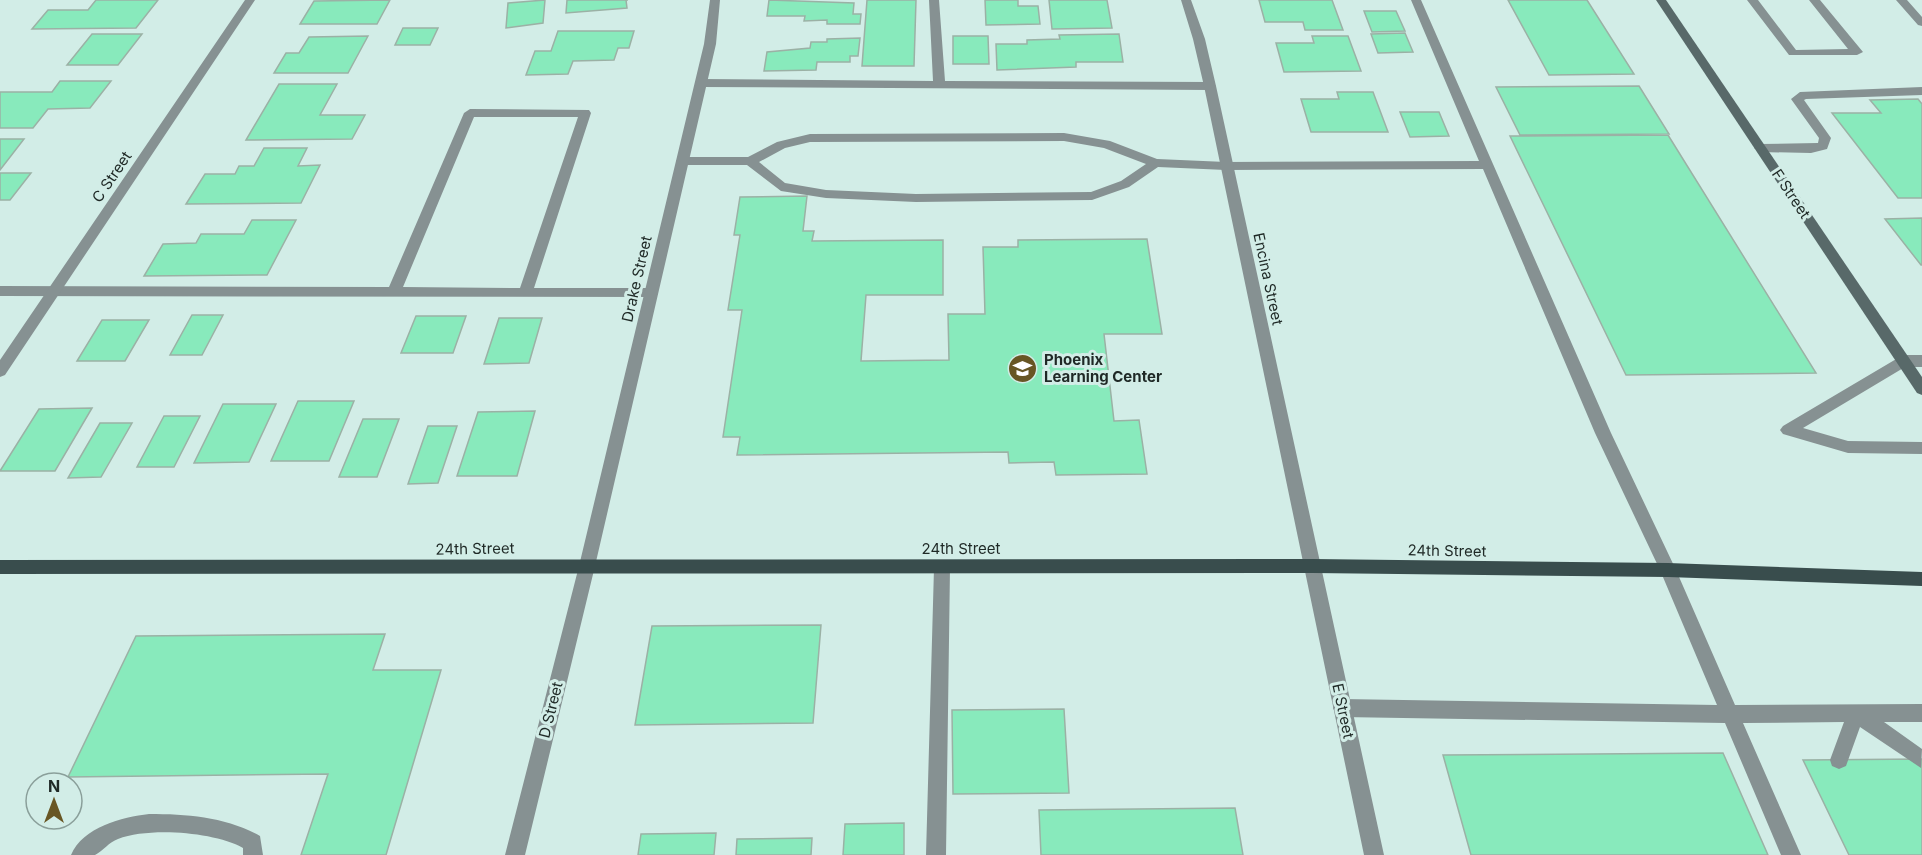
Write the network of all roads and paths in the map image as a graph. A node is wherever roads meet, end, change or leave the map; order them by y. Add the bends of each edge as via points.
1 (250, 0) edge
2 (715, 0) edge
3 (934, 0) edge
4 (1186, 0) edge
5 (1416, 0) edge
6 (1661, 0) edge
7 (1752, 0) edge
8 (1814, 0) edge
9 (1901, 0) edge
10 (1922, 23) edge
11 (701, 83) junction
12 (939, 84) junction
13 (1210, 86) junction
14 (1922, 91) edge
15 (1760, 148) junction
16 (682, 161) junction
17 (750, 161) junction
18 (1156, 163) junction
19 (1487, 165) junction
20 (1226, 166) junction
21 (0, 291) edge
22 (54, 291) junction
23 (394, 292) junction
24 (525, 293) junction
25 (651, 293) junction
26 (1903, 361) junction
27 (1922, 361) edge
28 (0, 371) edge
29 (1922, 389) edge
30 (1922, 448) edge
31 (586, 566) junction
32 (1313, 566) junction
33 (0, 567) edge
34 (942, 568) junction
35 (1668, 570) junction
36 (1922, 579) edge
37 (1342, 708) junction
38 (1856, 713) junction
39 (1922, 713) edge
40 (1730, 714) junction
41 (1921, 759) edge
42 (1839, 760) dead end
43 (81, 855) edge
44 (253, 855) edge
45 (515, 855) edge
46 (936, 855) edge
47 (1374, 855) edge
48 (1791, 855) edge

1 - 22 street, C Street
2 - 11 street, Drake Street
3 - 12 street
4 - 13 street, Encina Street
5 - 19 street
6 - 15 main road, F Street
7 - 8 street via 1793,53 1857,52
9 - 10 street
11 - 12 street
11 - 16 street, Drake Street
12 - 13 street
13 - 20 street, Encina Street
14 - 15 street via 1804,95 1797,99 1825,138 1822,146
15 - 26 main road, F Street
16 - 17 street
16 - 25 street, Drake Street
17 - 18 street via 781,145 810,138 1064,137 1111,145
17 - 18 street via 782,187 826,194 916,198 1092,196 1125,184
18 - 20 street
19 - 20 street
19 - 35 street via 1603,433
20 - 32 street, Encina Street
21 - 22 street
22 - 23 street
22 - 28 street, C Street
23 - 24 street
23 - 24 street via 470,114 585,113
24 - 25 street
25 - 31 street, Drake Street
26 - 27 street
26 - 29 main road, F Street
26 - 30 street via 1788,430 1848,447
31 - 33 main road, 24th Street
31 - 34 main road, 24th Street
31 - 45 street, D Street
32 - 34 main road, 24th Street
32 - 35 main road, 24th Street
32 - 37 street, E Street
34 - 46 street
35 - 36 main road, 24th Street
35 - 40 street
37 - 40 street
37 - 47 street, E Street
38 - 39 street
38 - 40 street
38 - 41 street
38 - 42 street
40 - 48 street
43 - 44 street via 100,838 120,828 152,825 233,832 253,843

